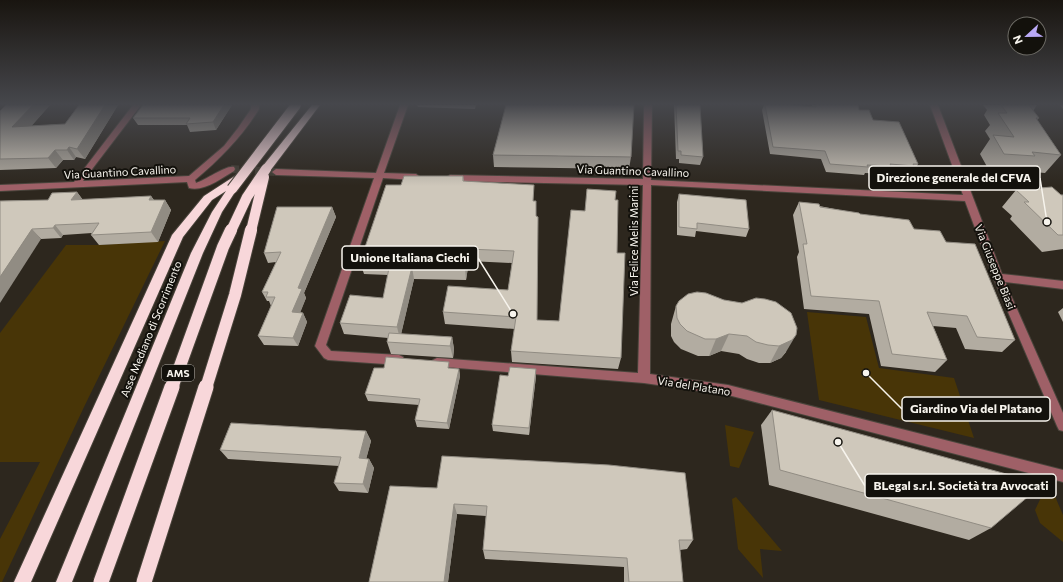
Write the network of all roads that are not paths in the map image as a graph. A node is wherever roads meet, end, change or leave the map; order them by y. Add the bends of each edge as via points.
1 (116, 132) edge
2 (240, 132) edge
3 (275, 132) edge
4 (297, 132) edge
5 (394, 132) edge
6 (647, 132) edge
7 (944, 132) edge
8 (231, 169) tunnel mouth
9 (271, 170) junction
10 (244, 173) junction
11 (379, 176) junction
12 (427, 177) edge
13 (443, 178) edge
14 (191, 179) junction
15 (646, 182) junction
16 (76, 185) junction
17 (0, 188) edge
18 (968, 198) junction
19 (998, 277) junction
20 (1063, 285) edge
21 (407, 361) edge
22 (423, 362) edge
23 (644, 378) junction
24 (1063, 426) edge
25 (1063, 476) edge
26 (22, 582) edge
27 (64, 582) edge
28 (101, 582) edge
29 (144, 582) edge

1 - 16 street
2 - 14 street via 218,158
3 - 10 highway, Asse Mediano di Scorrimento / AMS, bridge
4 - 9 highway, AMS
5 - 11 street
6 - 15 street, Via Felice Melis Marini
7 - 18 street, Via Giuseppe Biasi
8 - 14 street, Via Guantino Cavallino via 201,185 192,186
9 - 11 street
9 - 28 highway, AMS, bridge via 247,198 223,248
9 - 29 highway, bridge via 236,294
10 - 26 highway via 208,198 178,235
10 - 27 highway, Asse Mediano di Scorrimento / AMS, bridge via 217,212 197,253
11 - 12 street
11 - 21 street via 320,346 328,355
13 - 15 street, Via Guantino Cavallino
14 - 16 street, Via Guantino Cavallino
15 - 18 street, Via Guantino Cavallino
15 - 23 street, Via Felice Melis Marini
16 - 17 street, Via Guantino Cavallino
18 - 19 street, Via Giuseppe Biasi
19 - 20 street
19 - 24 street, Via Giuseppe Biasi
22 - 23 street, Via del Platano
23 - 25 street, Via del Platano via 728,390

